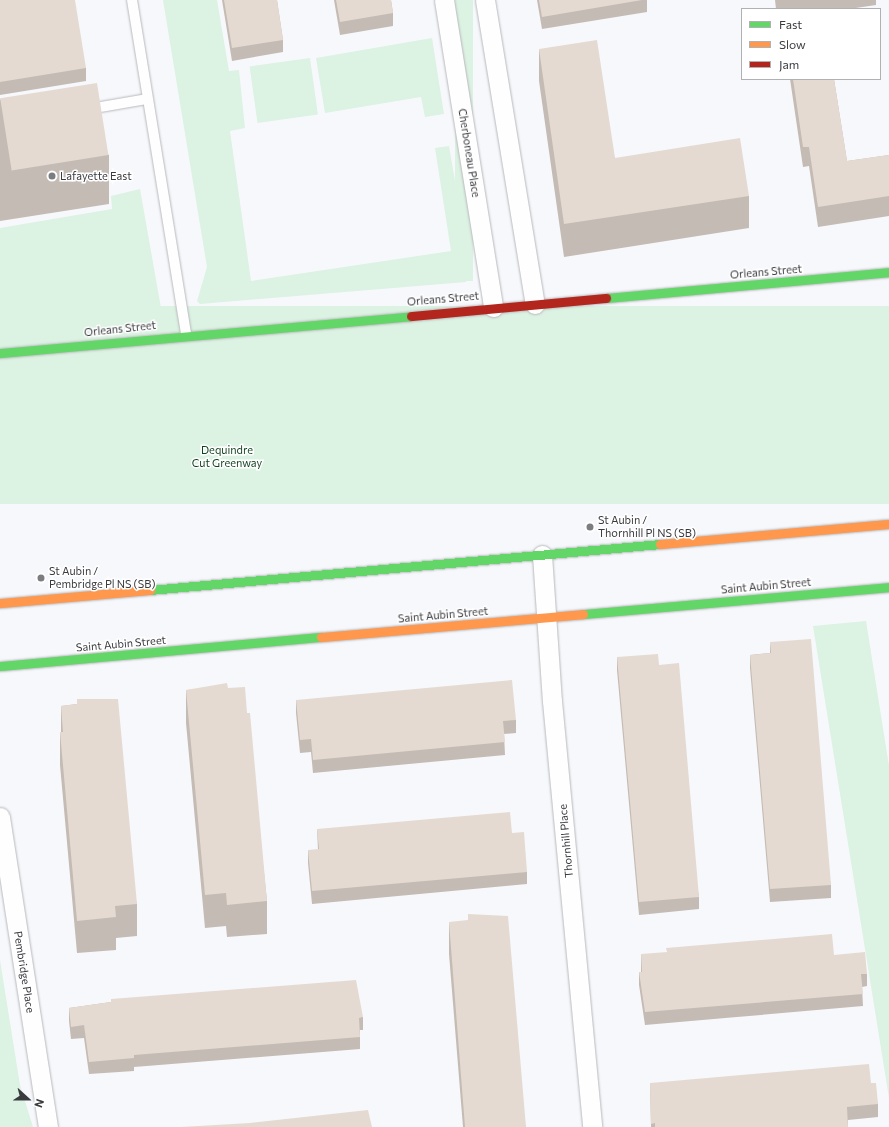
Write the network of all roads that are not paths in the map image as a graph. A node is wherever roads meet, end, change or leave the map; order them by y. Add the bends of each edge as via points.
1 (132, 0) edge
2 (444, 0) edge
3 (485, 0) edge
4 (147, 99) junction
5 (80, 110) edge
6 (889, 272) edge
7 (535, 304) junction
8 (493, 307) junction
9 (186, 334) junction
10 (0, 353) edge
11 (889, 524) edge
12 (542, 555) junction
13 (889, 587) edge
14 (0, 603) edge
15 (548, 617) junction
16 (0, 666) edge
17 (0, 817) edge
18 (48, 1127) edge
19 (592, 1127) edge

1 - 4 lane
2 - 8 street, Cherboneau Place
3 - 7 street
4 - 5 lane
4 - 9 lane
6 - 7 main road, Orleans Street
7 - 8 main road, Orleans Street
8 - 9 main road, Orleans Street
9 - 10 main road, Orleans Street
11 - 12 main road
12 - 14 main road
12 - 15 street, Thornhill Place
13 - 15 main road, Saint Aubin Street
15 - 16 main road, Saint Aubin Street
15 - 19 street, Thornhill Place via 552,701
17 - 18 street, Pembridge Place

